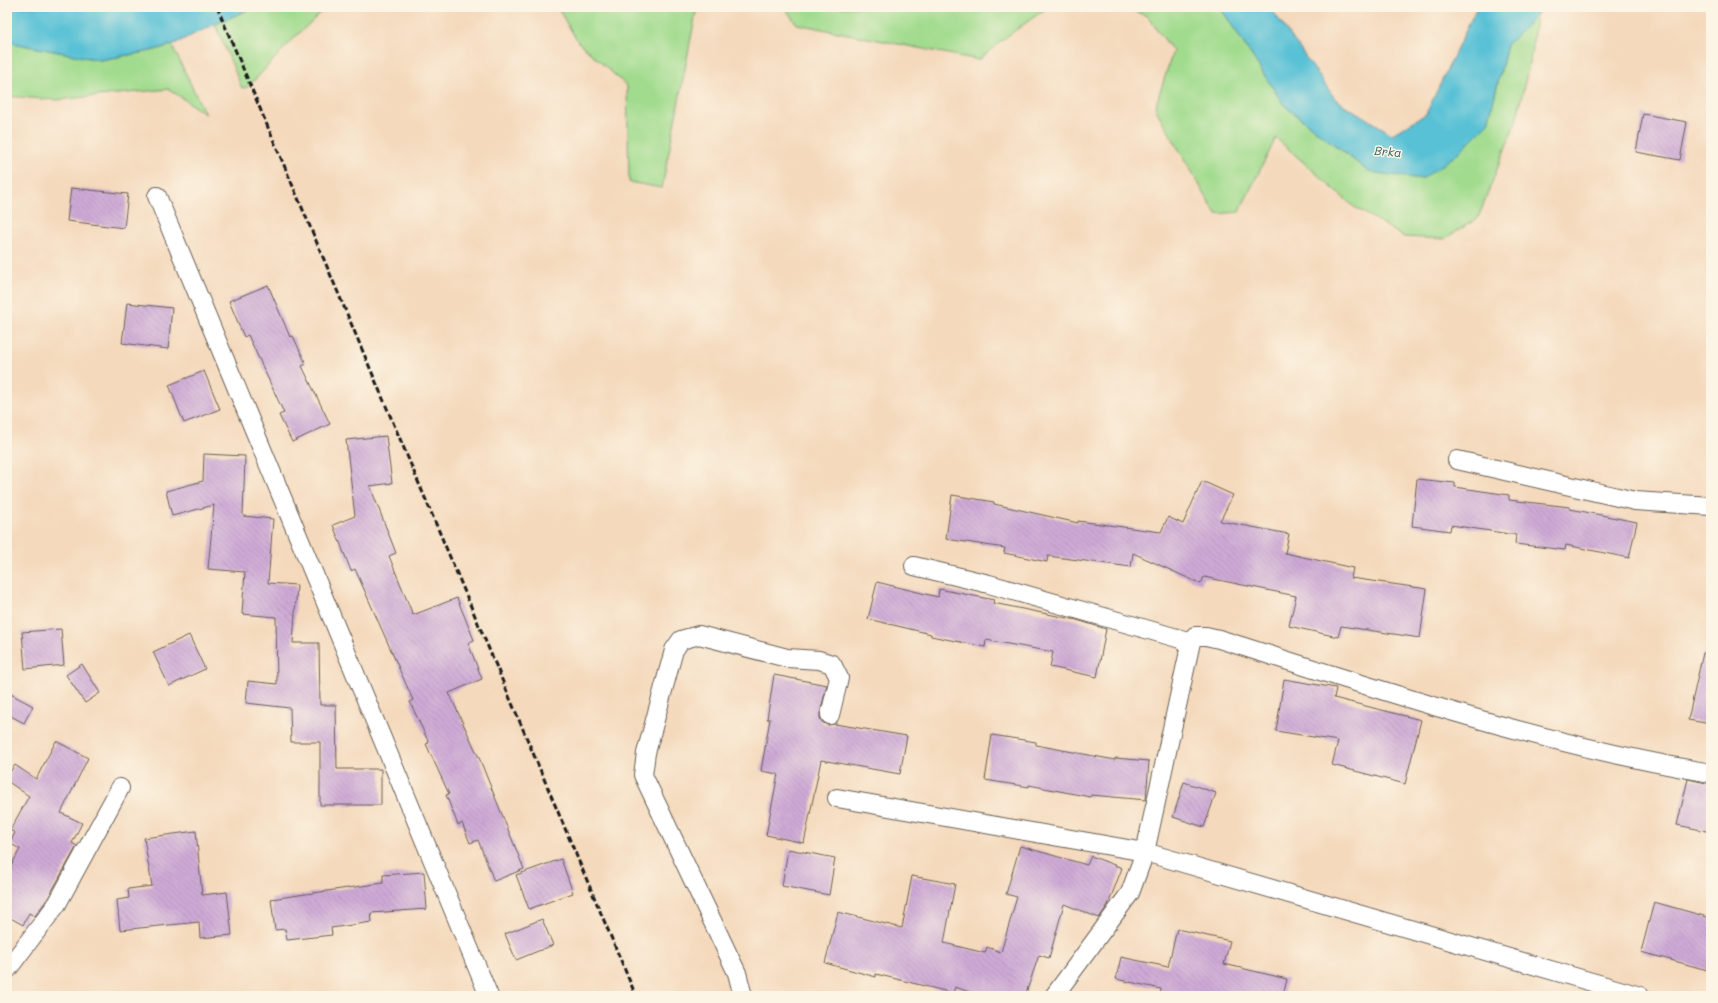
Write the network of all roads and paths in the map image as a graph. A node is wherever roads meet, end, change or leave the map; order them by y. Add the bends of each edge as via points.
1 (157, 196) dead end
2 (1457, 460) dead end
3 (1711, 506) edge
4 (914, 566) dead end
5 (1191, 642) junction
6 (830, 715) dead end
7 (1711, 773) edge
8 (120, 788) dead end
9 (837, 798) dead end
10 (1145, 852) junction
11 (7, 970) edge
12 (489, 996) edge
13 (743, 996) edge
14 (1054, 996) edge
15 (1640, 996) edge

1 - 12 street
2 - 3 street via 1634,501
4 - 5 street via 989,584
5 - 7 street via 1195,636 1212,637 1549,738
5 - 10 street
6 - 13 street via 839,678 832,664 819,660 787,658 699,635 681,640 674,650 646,753 644,775 737,973
8 - 11 street via 57,904
9 - 10 street
10 - 14 street via 1130,893
10 - 15 street

